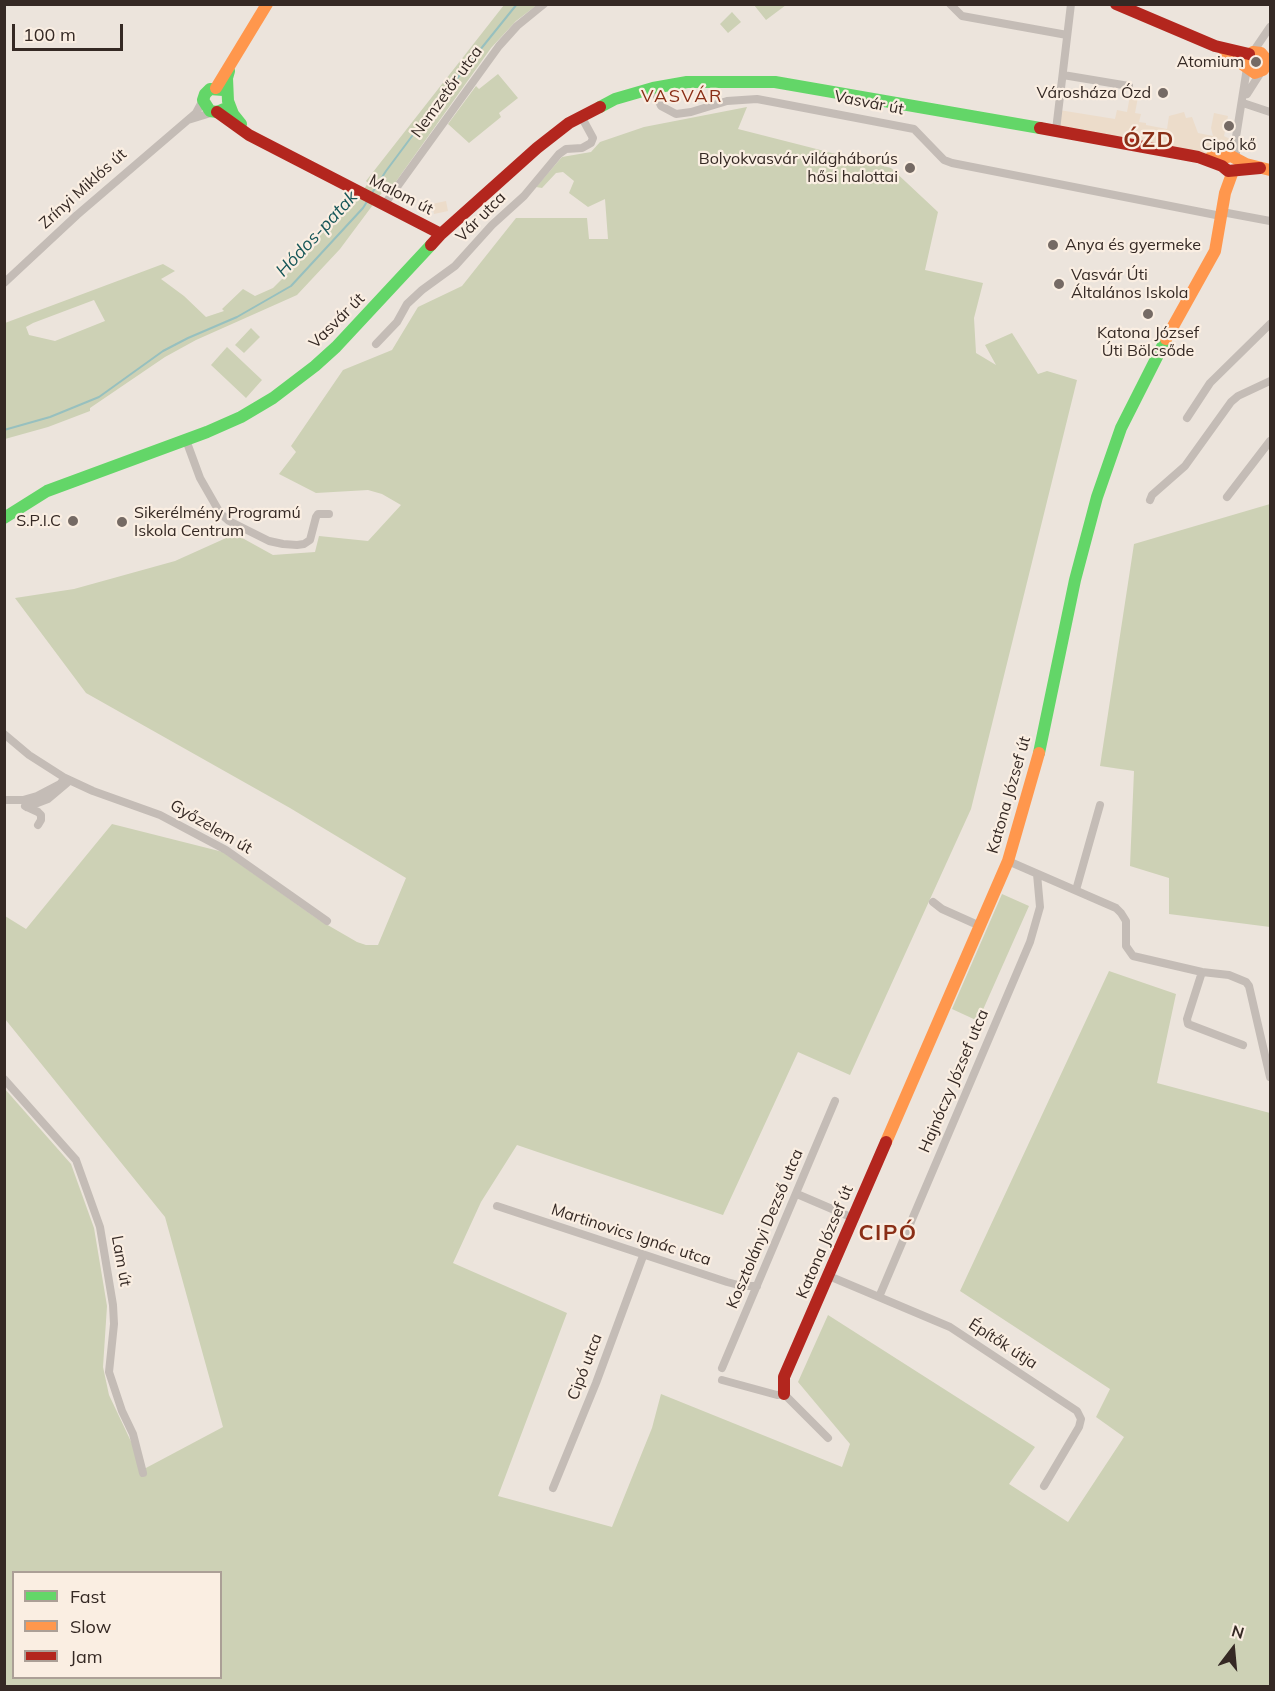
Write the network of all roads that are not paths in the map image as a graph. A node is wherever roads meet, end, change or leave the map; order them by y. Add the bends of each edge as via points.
1 (267, 4) edge
2 (544, 4) edge
3 (950, 4) edge
4 (1116, 5) edge
5 (1071, 7) edge
6 (958, 8) edge
7 (1270, 27) edge
8 (1067, 35) junction
9 (232, 61) junction
10 (1259, 63) edge
11 (1063, 75) junction
12 (1129, 86) dead end
13 (216, 88) junction
14 (652, 88) junction
15 (228, 98) junction
16 (203, 100) junction
17 (1243, 103) junction
18 (215, 112) junction
19 (1270, 112) edge
20 (581, 116) junction
21 (185, 121) junction
22 (1056, 130) junction
23 (249, 135) junction
24 (1230, 163) junction
25 (1265, 169) edge
26 (381, 204) junction
27 (1221, 214) junction
28 (1270, 221) edge
29 (420, 223) junction
30 (441, 234) junction
31 (421, 256) junction
32 (4, 283) edge
33 (1270, 324) edge
34 (376, 344) dead end
35 (1270, 381) edge
36 (1187, 418) dead end
37 (186, 440) junction
38 (1270, 441) edge
39 (1227, 497) dead end
40 (1150, 500) dead end
41 (328, 514) dead end
42 (4, 518) edge
43 (4, 734) edge
44 (67, 779) junction
45 (4, 800) edge
46 (1100, 805) dead end
47 (16, 806) dead end
48 (27, 807) junction
49 (38, 825) dead end
50 (1008, 861) junction
51 (1037, 874) junction
52 (1076, 890) junction
53 (933, 902) dead end
54 (327, 921) dead end
55 (980, 926) junction
56 (1202, 972) junction
57 (1243, 1045) dead end
58 (1270, 1077) edge
59 (4, 1079) edge
60 (835, 1101) dead end
61 (797, 1194) junction
62 (497, 1206) dead end
63 (853, 1218) junction
64 (643, 1256) junction
65 (829, 1276) junction
66 (757, 1286) junction
67 (879, 1297) junction
68 (722, 1368) dead end
69 (722, 1380) dead end
70 (784, 1394) junction
71 (828, 1438) dead end
72 (142, 1473) dead end
73 (1044, 1486) dead end
74 (553, 1488) dead end

1 - 9 street
2 - 26 street, Nemzetőr utca via 499,46
3 - 6 street
4 - 10 street
5 - 8 street
6 - 8 street via 962,16
7 - 10 street
8 - 11 street
9 - 13 street
9 - 15 street via 227,78
10 - 17 street
10 - 17 street
11 - 12 street
11 - 22 street
13 - 15 street
13 - 16 street via 207,91
14 - 20 street, Vasvár út via 615,99
14 - 22 street, Vasvár út via 687,82 775,82
14 - 27 street, Vasvár út via 661,106 676,114 727,101 774,102 914,129 952,163
15 - 18 street via 225,109
15 - 23 street, Malom út via 233,114
16 - 18 street via 206,108
16 - 21 street, Zrínyi Miklós út
17 - 19 street
17 - 24 street
18 - 21 street, Zrínyi Miklós út
18 - 23 street, Malom út
20 - 30 street, Vasvár út via 537,148
20 - 34 street, Vár utca via 593,138 591,143 560,154 455,266 407,304 397,322
21 - 32 street, Zrínyi Miklós út
22 - 24 street, Vasvár út
23 - 26 street, Malom út
24 - 25 street, Vasvár út
24 - 27 street, Katona József út
26 - 29 street, Malom út
27 - 28 street, Vasvár út via 1242,211
27 - 50 street, Katona József út via 1215,250 1121,428 1097,497 1075,580 1035,771
29 - 30 street, Malom út
29 - 31 street via 428,240
30 - 31 street, Vasvár út
31 - 37 street, Vasvár út via 342,340 288,388 241,417
33 - 36 street via 1210,383
35 - 40 street via 1231,402 1185,466
37 - 41 street via 200,478 229,521 276,543 304,544 310,540 316,516
37 - 42 street, Vasvár út via 56,487
38 - 39 street
43 - 44 street, Győzelem út
44 - 45 street via 37,796
44 - 48 street via 66,785 48,799
44 - 54 street, Győzelem út via 180,824 226,850
46 - 52 street
47 - 48 street
48 - 49 street via 41,815
50 - 51 street
50 - 55 street, Katona József út
51 - 52 street
51 - 67 street, Hajnóczy József utca via 1040,907 1030,942
52 - 56 street via 1121,913 1126,921 1126,946 1133,956
53 - 55 street
55 - 63 street, Katona József út
56 - 57 street via 1188,1024
56 - 58 street via 1228,975 1248,984
59 - 72 street, Lam út via 76,1160 100,1227 114,1314 109,1372 133,1434
60 - 61 street, Kosztolányi Dezső utca
61 - 63 street
61 - 66 street, Kosztolányi Dezső utca
62 - 64 street, Martinovics Ignác utca
63 - 65 street, Katona József út
64 - 66 street, Martinovics Ignác utca via 742,1286
64 - 74 street, Cipó utca
65 - 67 street, Építők útja
65 - 70 street, Katona József út via 784,1377
66 - 68 street, Kosztolányi Dezső utca
67 - 73 street, Építők útja via 950,1327 1080,1414 1079,1427
69 - 70 street
70 - 71 street

